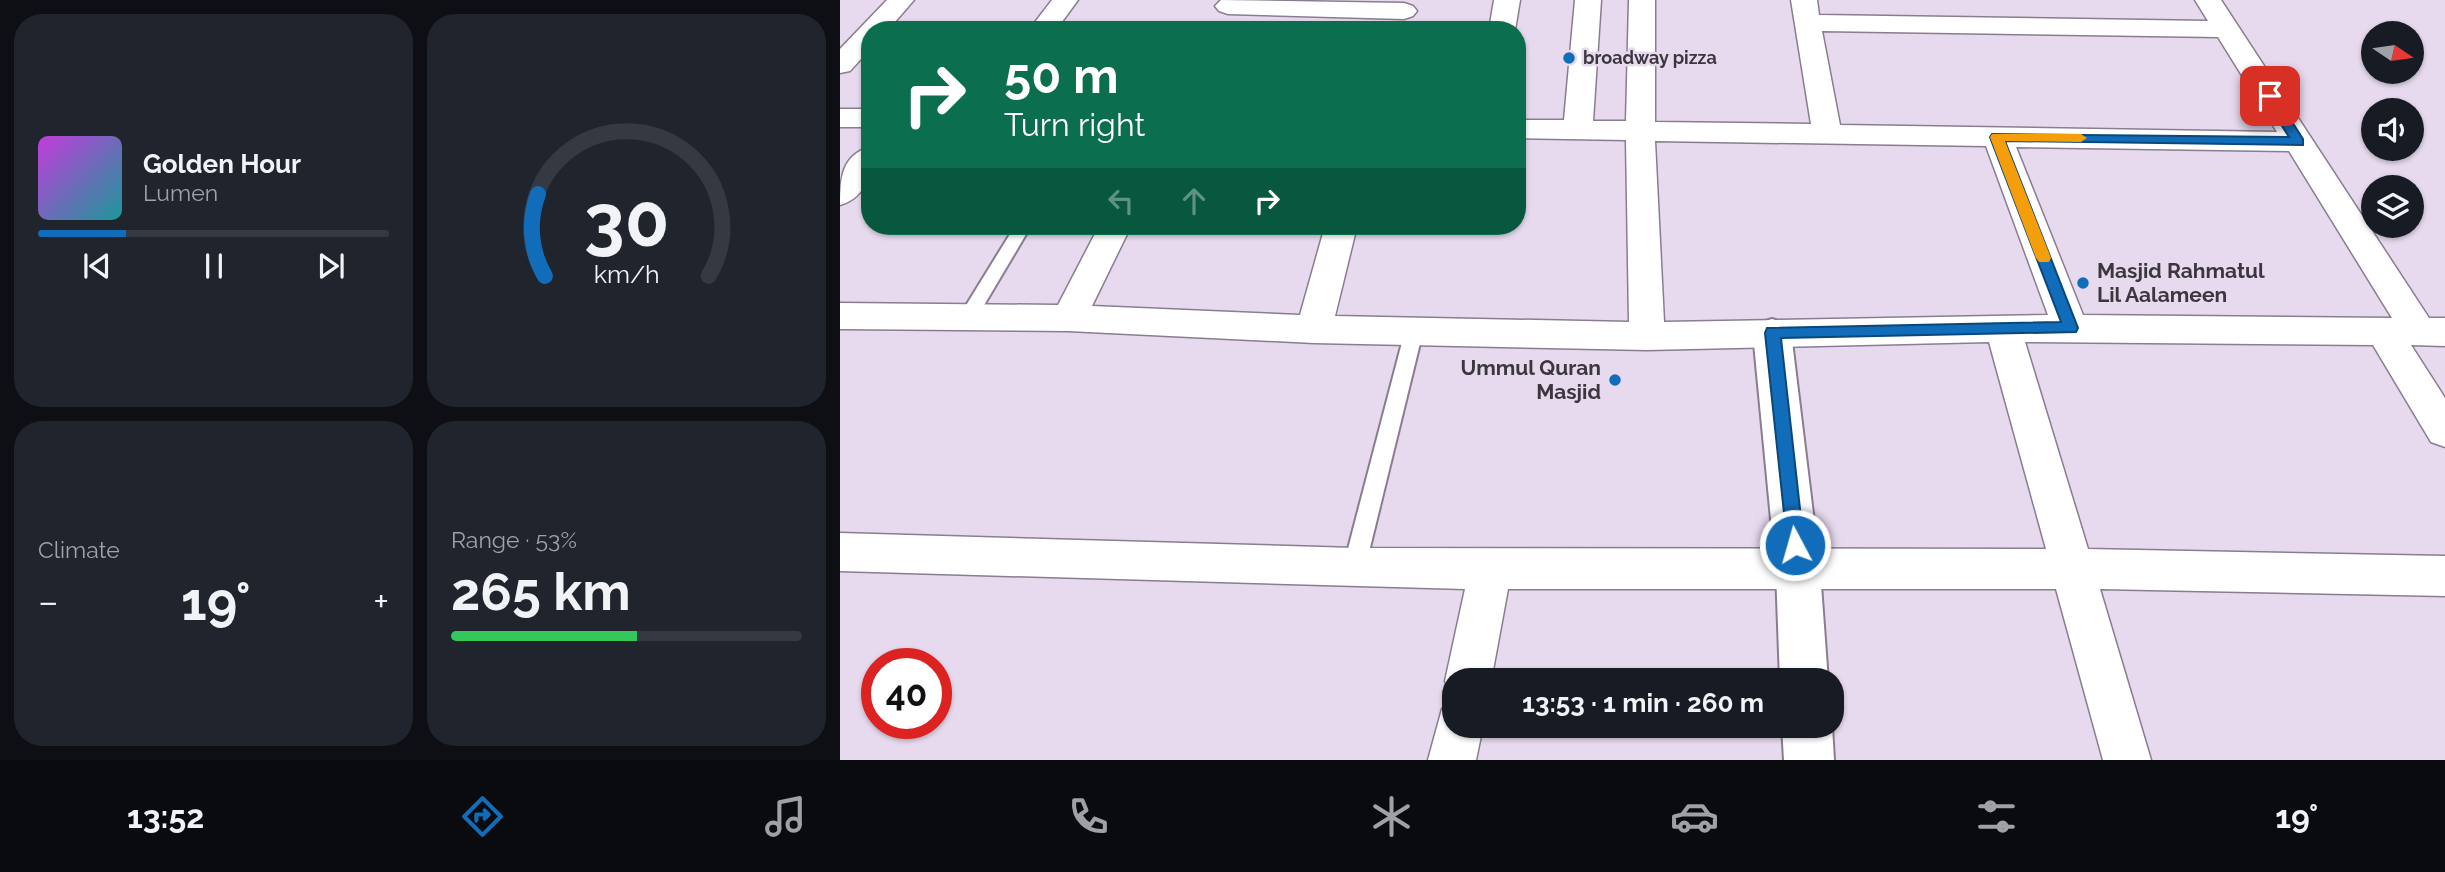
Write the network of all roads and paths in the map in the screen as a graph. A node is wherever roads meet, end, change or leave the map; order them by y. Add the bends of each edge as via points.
1 (901, 0) edge
2 (1065, 0) edge
3 (1507, 0) edge
4 (1588, 0) edge
5 (1642, 0) edge
6 (2208, 0) edge
7 (1229, 3) edge
8 (1806, 11) edge
9 (1403, 14) edge
10 (882, 21) edge
11 (1049, 21) edge
12 (1220, 21) edge
13 (1504, 21) edge
14 (2226, 29) junction
15 (861, 43) edge
16 (840, 65) edge
17 (840, 118) edge
18 (861, 118) edge
19 (1526, 129) edge
20 (1578, 130) junction
21 (1640, 131) junction
22 (1827, 134) junction
23 (1997, 137) junction
24 (2298, 142) junction
25 (861, 168) edge
26 (840, 194) edge
27 (1018, 235) edge
28 (1110, 235) edge
29 (1339, 235) edge
30 (840, 316) edge
31 (968, 317) junction
32 (1068, 318) junction
33 (2003, 327) junction
34 (2071, 328) junction
35 (1314, 329) junction
36 (1414, 331) junction
37 (2384, 331) junction
38 (2432, 332) edge
39 (1772, 333) junction
40 (1647, 336) junction
41 (2445, 431) edge
42 (840, 552) edge
43 (1354, 568) junction
44 (2071, 569) junction
45 (1490, 570) junction
46 (1798, 571) junction
47 (2445, 576) edge
48 (1471, 668) edge
49 (1803, 668) edge
50 (1457, 738) edge
51 (1808, 738) edge
52 (1452, 760) edge
53 (1809, 760) edge
54 (2127, 760) edge

1 - 10 street
2 - 11 street
3 - 13 street
4 - 20 street
5 - 21 street
6 - 14 street
7 - 9 street
7 - 12 street
8 - 14 street
8 - 22 street
14 - 24 street
15 - 16 street
17 - 18 street
19 - 20 street
20 - 21 street
21 - 22 street
21 - 40 street
22 - 23 street
23 - 24 street
23 - 34 street
24 - 38 street
25 - 26 street
27 - 31 lane
28 - 32 street
29 - 35 street
30 - 31 street
31 - 32 street
32 - 35 street
33 - 34 street
33 - 39 street
33 - 44 street
34 - 37 street
35 - 36 street
36 - 40 street
36 - 43 lane
37 - 38 street
37 - 41 street
39 - 40 street
39 - 46 street
42 - 43 street
43 - 45 street
44 - 46 street
44 - 47 street
44 - 54 street
45 - 46 street
45 - 48 street
46 - 49 street
50 - 52 street
51 - 53 street

